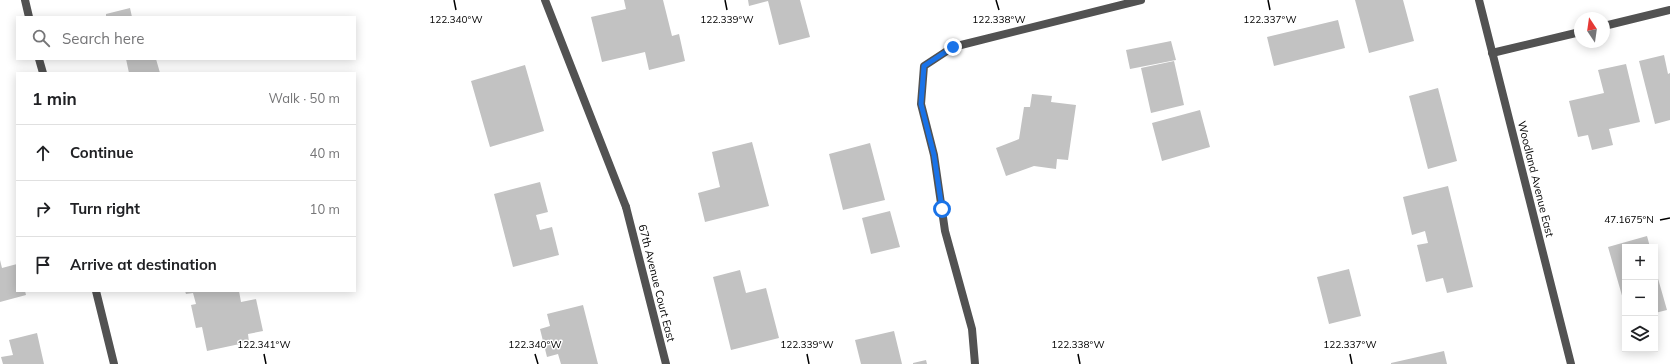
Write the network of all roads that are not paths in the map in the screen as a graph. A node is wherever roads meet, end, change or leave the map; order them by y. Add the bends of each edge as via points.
1 (25, 0) edge
2 (544, 0) edge
3 (1141, 0) edge
4 (1479, 0) edge
5 (1670, 10) edge
6 (29, 16) edge
7 (1610, 25) edge
8 (1574, 33) edge
9 (1492, 53) junction
10 (39, 60) edge
11 (43, 72) edge
12 (96, 292) edge
13 (114, 364) edge
14 (666, 364) edge
15 (975, 364) edge
16 (1571, 364) edge

1 - 6 street
2 - 14 street, 67th Avenue Court East via 626,207
3 - 15 street via 953,47 924,66 921,104 934,155 945,231 972,329
4 - 9 street, Woodland Avenue East
5 - 7 street
8 - 9 street
9 - 16 street, Woodland Avenue East
10 - 11 street
12 - 13 street

